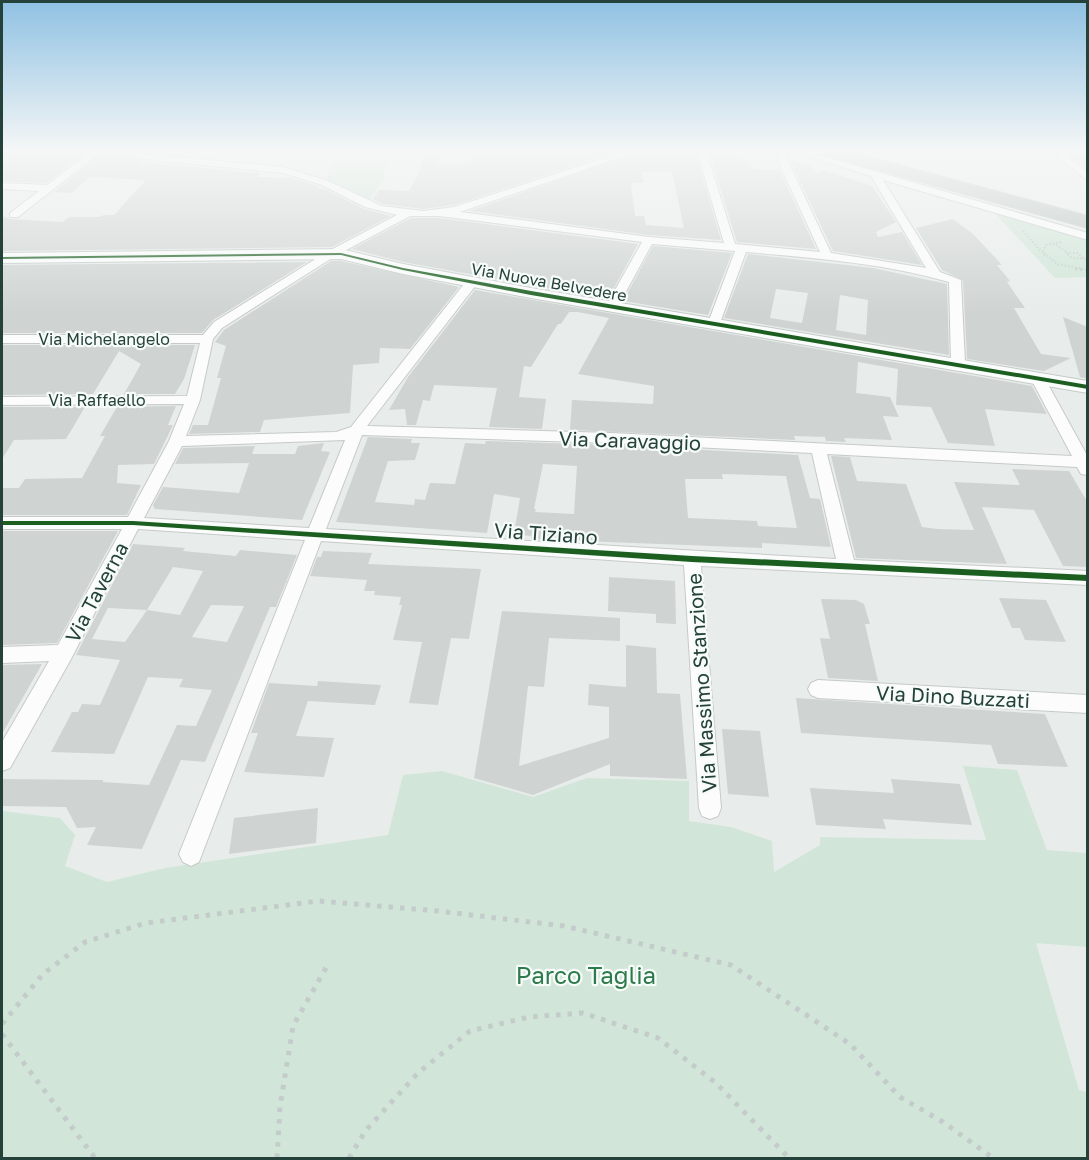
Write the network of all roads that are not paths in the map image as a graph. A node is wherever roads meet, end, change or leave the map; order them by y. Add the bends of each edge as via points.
1 (26, 205) edge
2 (370, 205) edge
3 (466, 205) edge
4 (722, 205) edge
5 (803, 205) edge
6 (893, 205) edge
7 (979, 205) edge
8 (1026, 205) edge
9 (410, 213) junction
10 (441, 213) junction
11 (14, 215) dead end
12 (1088, 222) edge
13 (1088, 237) edge
14 (649, 240) junction
15 (736, 247) junction
16 (331, 254) junction
17 (827, 256) junction
18 (2, 258) edge
19 (935, 273) junction
20 (472, 282) junction
21 (612, 306) junction
22 (714, 323) junction
23 (2, 339) edge
24 (207, 339) junction
25 (958, 363) junction
26 (1038, 379) junction
27 (1088, 387) edge
28 (193, 400) junction
29 (2, 401) edge
30 (356, 430) junction
31 (177, 441) junction
32 (818, 448) junction
33 (1085, 466) edge
34 (2, 523) edge
35 (133, 523) junction
36 (316, 534) junction
37 (692, 559) junction
38 (847, 568) junction
39 (1088, 578) edge
40 (64, 653) junction
41 (2, 655) edge
42 (818, 689) dead end
43 (1088, 704) edge
44 (2, 761) edge
45 (710, 808) dead end
46 (191, 854) dead end

1 - 11 street
2 - 9 street
3 - 10 street
4 - 15 street
5 - 17 street
6 - 19 street
7 - 13 street
8 - 12 highway
9 - 10 street
9 - 16 street
10 - 14 street
14 - 15 street
14 - 21 street
15 - 17 street
15 - 22 street
16 - 18 street, Via Nuova Belvedere
16 - 20 street, Via Nuova Belvedere
16 - 24 street via 218,325
17 - 19 street
19 - 25 street via 955,280
20 - 21 street, Via Nuova Belvedere
20 - 30 street
21 - 22 street, Via Nuova Belvedere
22 - 25 street, Via Nuova Belvedere
23 - 24 street, Via Michelangelo
24 - 28 street, Via Taverna
25 - 26 street, Via Nuova Belvedere
26 - 27 street, Via Nuova Belvedere
26 - 33 street
28 - 29 street, Via Raffaello
28 - 31 street, Via Taverna
30 - 31 street, Via Caravaggio via 338,437
30 - 32 street, Via Caravaggio
30 - 36 street
31 - 35 street, Via Taverna
32 - 33 street, Via Caravaggio
32 - 38 street
34 - 35 street, Via Tiziano
35 - 36 street, Via Tiziano
35 - 40 street, Via Taverna
36 - 37 street, Via Tiziano
36 - 46 street
37 - 38 street, Via Tiziano
37 - 45 street, Via Massimo Stanzione
38 - 39 street, Via Tiziano
40 - 41 street
40 - 44 street, Via Taverna
42 - 43 street, Via Dino Buzzati

